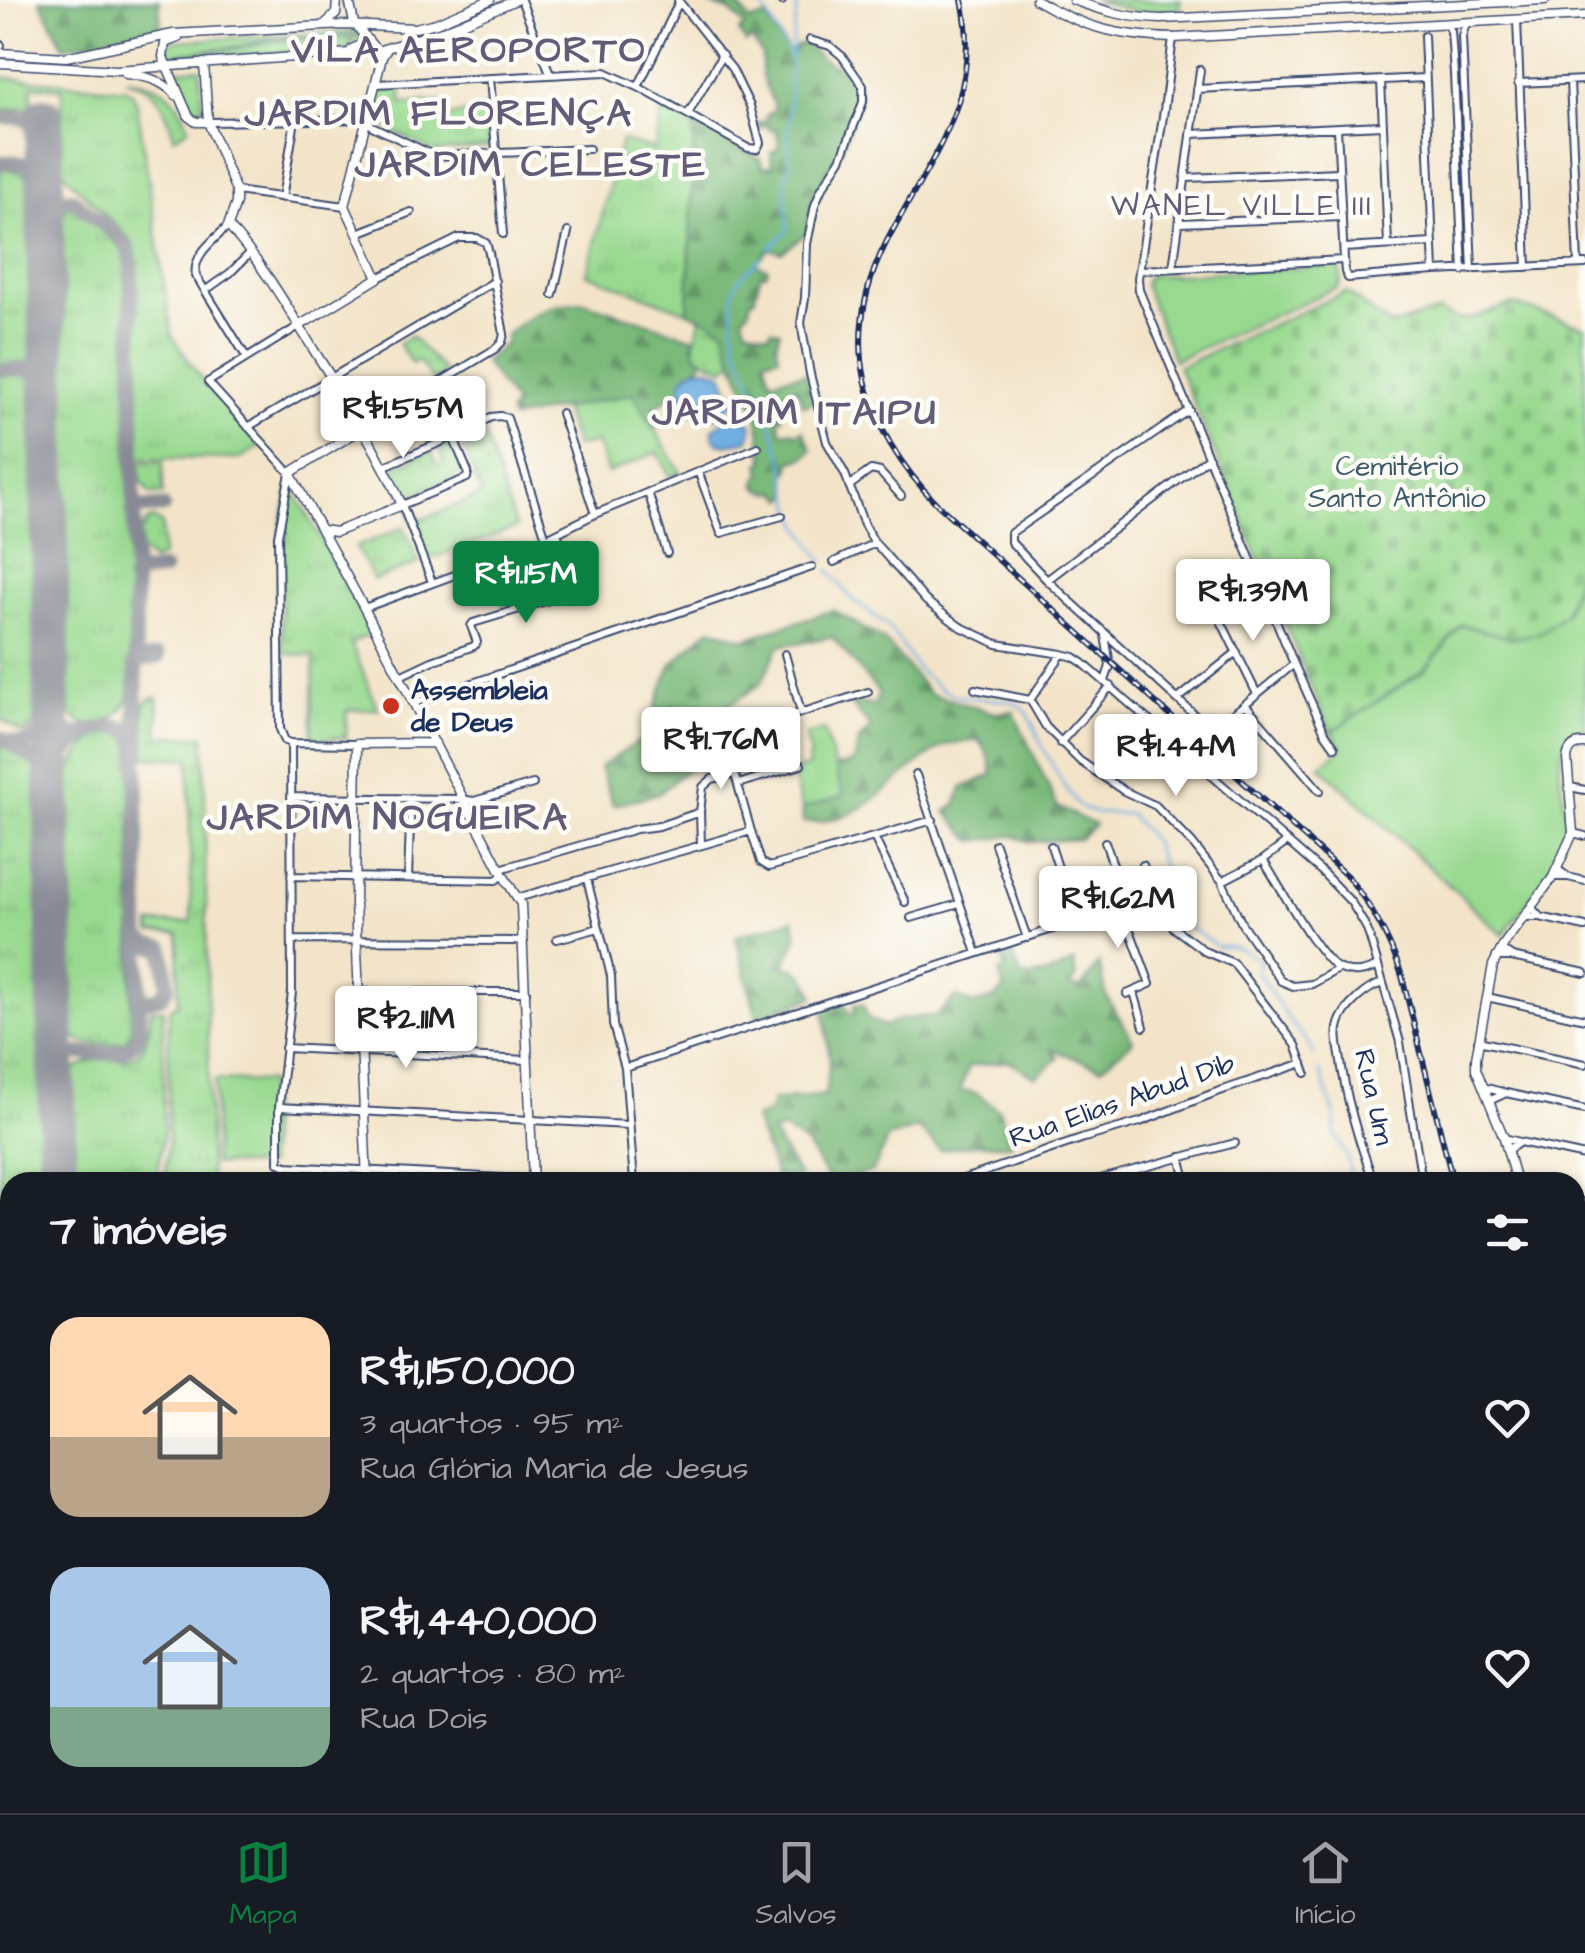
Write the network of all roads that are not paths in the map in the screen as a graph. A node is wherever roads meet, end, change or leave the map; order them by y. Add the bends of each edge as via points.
1 (337, 0) edge
2 (349, 0) edge
3 (490, 0) edge
4 (518, 0) edge
5 (1036, 0) edge
6 (1074, 0) edge
7 (1545, 0) edge
8 (679, 1) edge
9 (1495, 1) edge
10 (1477, 2) edge
11 (469, 4) edge
12 (1464, 4) junction
13 (351, 12) junction
14 (1585, 16) edge
15 (1161, 20) junction
16 (1517, 20) junction
17 (1466, 22) junction
18 (1445, 23) junction
19 (1431, 24) junction
20 (356, 26) junction
21 (1419, 26) junction
22 (319, 28) junction
23 (243, 31) junction
24 (367, 31) junction
25 (1424, 36) junction
26 (1173, 38) junction
27 (810, 40) dead end
28 (2, 48) edge
29 (380, 54) junction
30 (722, 54) junction
31 (162, 56) junction
32 (218, 62) junction
33 (0, 63) edge
34 (204, 63) junction
35 (181, 65) junction
36 (167, 66) junction
37 (97, 70) junction
38 (1200, 70) dead end
39 (1464, 73) junction
40 (550, 74) junction
41 (1454, 74) junction
42 (490, 78) junction
43 (1425, 78) junction
44 (1380, 80) junction
45 (1585, 80) edge
46 (1570, 81) junction
47 (376, 84) junction
48 (1518, 84) junction
49 (638, 87) junction
50 (1198, 88) junction
51 (182, 101) junction
52 (688, 114) junction
53 (208, 117) junction
54 (368, 119) junction
55 (294, 120) junction
56 (1382, 126) junction
57 (1338, 128) junction
58 (1191, 134) junction
59 (589, 148) dead end
60 (496, 154) junction
61 (1339, 172) junction
62 (1185, 178) junction
63 (236, 191) junction
64 (282, 198) junction
65 (345, 206) junction
66 (412, 212) dead end
67 (1342, 217) junction
68 (1179, 223) junction
69 (228, 226) junction
70 (568, 232) dead end
71 (358, 233) junction
72 (503, 234) dead end
73 (1432, 243) junction
74 (1388, 246) junction
75 (1344, 248) junction
76 (252, 252) junction
77 (1344, 260) junction
78 (1582, 265) edge
79 (1527, 267) junction
80 (1173, 268) junction
81 (1140, 270) junction
82 (1463, 270) junction
83 (1472, 270) junction
84 (1434, 271) junction
85 (378, 278) junction
86 (494, 281) junction
87 (206, 290) junction
88 (553, 295) dead end
89 (299, 326) junction
90 (247, 358) junction
91 (331, 378) junction
92 (1189, 410) junction
93 (561, 413) dead end
94 (248, 427) junction
95 (362, 431) junction
96 (453, 438) junction
97 (758, 447) dead end
98 (1209, 457) junction
99 (384, 466) junction
100 (698, 471) junction
101 (290, 473) junction
102 (850, 486) junction
103 (648, 492) junction
104 (901, 496) dead end
105 (402, 505) junction
106 (594, 514) junction
107 (782, 516) dead end
108 (322, 530) junction
109 (336, 532) junction
110 (557, 533) junction
111 (546, 538) junction
112 (875, 543) junction
113 (332, 548) junction
114 (667, 553) dead end
115 (834, 562) dead end
116 (812, 567) dead end
117 (1047, 580) junction
118 (432, 582) junction
119 (364, 608) junction
120 (1216, 610) dead end
121 (1104, 634) junction
122 (1236, 652) junction
123 (785, 654) dead end
124 (1062, 654) junction
125 (1294, 664) junction
126 (400, 676) junction
127 (1108, 684) junction
128 (975, 688) dead end
129 (868, 692) dead end
130 (1257, 694) junction
131 (1178, 699) junction
132 (1030, 700) junction
133 (414, 704) junction
134 (1246, 704) junction
135 (800, 712) junction
136 (1150, 721) junction
137 (291, 743) junction
138 (435, 743) junction
139 (1060, 743) junction
140 (357, 744) junction
141 (1580, 744) edge
142 (1335, 747) dead end
143 (801, 766) dead end
144 (735, 774) junction
145 (916, 775) dead end
146 (1101, 775) junction
147 (533, 784) dead end
148 (738, 784) junction
149 (1570, 787) junction
150 (1585, 790) edge
151 (1320, 791) dead end
152 (291, 797) junction
153 (356, 798) junction
154 (411, 798) junction
155 (465, 799) junction
156 (700, 812) junction
157 (933, 820) junction
158 (750, 832) junction
159 (1573, 833) junction
160 (1585, 836) edge
161 (874, 838) junction
162 (1105, 842) dead end
163 (1287, 842) junction
164 (995, 844) dead end
165 (701, 845) junction
166 (1051, 846) dead end
167 (1264, 860) junction
168 (1143, 865) dead end
169 (501, 872) junction
170 (1555, 873) junction
171 (292, 876) junction
172 (355, 878) junction
173 (408, 878) junction
174 (587, 878) junction
175 (1222, 881) junction
176 (1585, 881) edge
177 (1154, 896) junction
178 (517, 898) junction
179 (904, 902) dead end
180 (959, 904) junction
181 (1124, 906) junction
182 (1531, 907) junction
183 (1524, 917) junction
184 (1540, 917) junction
185 (911, 918) dead end
186 (1076, 922) junction
187 (1585, 927) edge
188 (599, 928) junction
189 (1027, 938) junction
190 (557, 939) dead end
191 (292, 940) junction
192 (357, 940) junction
193 (524, 941) junction
194 (976, 953) junction
195 (1499, 953) junction
196 (1378, 966) junction
197 (1338, 969) junction
198 (1367, 971) junction
199 (1585, 973) edge
200 (1384, 983) junction
201 (1373, 987) junction
202 (359, 992) junction
203 (526, 992) junction
204 (1487, 997) junction
205 (1585, 1018) edge
206 (1144, 1027) dead end
207 (1478, 1041) junction
208 (286, 1048) junction
209 (362, 1050) junction
210 (528, 1060) junction
211 (1303, 1063) junction
212 (1585, 1064) edge
213 (624, 1068) junction
214 (1306, 1073) dead end
215 (1483, 1088) junction
216 (1506, 1093) junction
217 (1489, 1101) junction
218 (279, 1107) junction
219 (364, 1110) junction
220 (1585, 1110) edge
221 (531, 1120) junction
222 (629, 1125) junction
223 (1504, 1138) junction
224 (1520, 1142) junction
225 (1235, 1143) dead end
226 (1508, 1150) junction
227 (1585, 1156) edge
228 (1180, 1157) junction
229 (367, 1170) junction
230 (397, 1172) edge
231 (533, 1172) edge
232 (633, 1172) edge
233 (984, 1172) edge
234 (1129, 1172) edge
235 (1184, 1172) edge
236 (1371, 1172) edge
237 (1420, 1172) edge
238 (1514, 1172) edge

1 - 22 street via 332,20
2 - 13 street
3 - 11 street
4 - 29 street
4 - 40 street
5 - 26 street via 1112,32
6 - 15 street
7 - 9 street
8 - 30 street
8 - 49 street
9 - 10 street
10 - 12 street
11 - 24 street via 436,23
12 - 15 street
12 - 21 street via 1421,12
13 - 20 street
13 - 24 street
14 - 16 street
15 - 26 street
16 - 17 street
16 - 48 street
17 - 18 street
17 - 39 street
18 - 19 street
18 - 41 street
19 - 21 street
19 - 25 street
20 - 22 street
20 - 24 street
21 - 25 street
21 - 26 street
22 - 23 street
23 - 28 street via 173,34 66,58
23 - 31 street via 172,39
24 - 29 street
24 - 32 street via 356,49
25 - 43 street
26 - 81 street
27 - 102 street via 842,56 863,86 841,159 814,211 801,324 822,431
29 - 32 street
29 - 47 street
30 - 52 street
30 - 52 street via 750,106 757,149
31 - 35 street
31 - 36 street
32 - 34 street
33 - 37 street
34 - 35 street
34 - 53 street
35 - 36 street
36 - 37 street
36 - 51 street
37 - 51 street via 150,78
38 - 50 street
39 - 41 street
39 - 83 street
40 - 42 street
40 - 49 street via 605,72
41 - 82 street
42 - 47 street
42 - 60 street
43 - 44 street
43 - 73 street
44 - 50 street
44 - 56 street
45 - 46 street
46 - 48 street
46 - 78 street
47 - 54 street
48 - 79 street
49 - 52 street
50 - 58 street
51 - 53 street via 189,118
53 - 55 street
53 - 63 street
54 - 55 street
54 - 60 street via 430,156
54 - 65 street
55 - 64 street
56 - 57 street
56 - 74 street
57 - 58 street
57 - 61 street
58 - 62 street
59 - 60 street
60 - 72 street
61 - 62 street
61 - 67 street
62 - 68 street
63 - 64 street
63 - 69 street
64 - 65 street
65 - 71 street
66 - 71 street
67 - 68 street
67 - 75 street
68 - 80 street
69 - 76 street
69 - 87 street via 198,257 194,269
70 - 88 street
71 - 85 street
73 - 74 street
73 - 84 street
74 - 75 street
75 - 77 street
76 - 87 street
76 - 89 street
77 - 80 street
77 - 84 street via 1348,278
78 - 79 street
79 - 83 street
80 - 81 street
81 - 92 street via 1142,299
82 - 83 street
82 - 84 street
85 - 86 street via 459,238 477,238 486,243
85 - 89 street
86 - 91 street
86 - 95 street via 502,342
87 - 90 street
89 - 90 street
89 - 91 street
90 - 94 street via 208,382
91 - 94 street
91 - 95 street
92 - 98 street
92 - 117 street via 1011,533 1010,542
93 - 106 street
94 - 101 street
95 - 99 street
95 - 101 street
96 - 99 street
96 - 105 street via 467,478
96 - 111 street via 491,416 507,418
97 - 100 street
98 - 117 street
98 - 125 street
99 - 105 street
100 - 103 street
100 - 107 street via 721,533
101 - 108 street
101 - 137 street via 278,536 280,729
102 - 104 street via 876,470
102 - 112 street
103 - 106 street
103 - 114 street
105 - 109 street
105 - 118 street
106 - 110 street
108 - 109 street
108 - 113 street
109 - 113 street
110 - 111 street
110 - 126 street via 574,581 569,594 473,623 474,646
111 - 118 street
112 - 115 street
112 - 124 street via 926,601 959,626 1010,648
113 - 119 street
116 - 133 street
117 - 121 street
118 - 119 street
119 - 126 street
120 - 122 street
121 - 127 street
121 - 131 street
122 - 130 street
122 - 131 street
123 - 135 street
124 - 127 street via 1084,662
124 - 132 street
125 - 130 street
125 - 142 street
126 - 133 street
127 - 136 street
127 - 139 street
128 - 132 street
129 - 135 street
130 - 134 street
131 - 134 street via 1212,731
132 - 139 street
133 - 138 street
134 - 151 street
135 - 144 street via 729,735
136 - 146 street
136 - 163 street
137 - 140 street
137 - 152 street
138 - 140 street
138 - 155 street
139 - 146 street
140 - 153 street
141 - 149 street via 1567,758
143 - 148 street
144 - 148 street
144 - 156 street via 707,782
145 - 157 street
146 - 175 street via 1167,815
147 - 155 street
148 - 158 street
149 - 150 street
149 - 159 street
152 - 153 street
152 - 171 street
153 - 154 street
153 - 172 street
154 - 155 street
154 - 173 street
155 - 169 street
156 - 165 street
156 - 169 street
157 - 161 street
157 - 180 street
158 - 161 street via 769,867
158 - 165 street
159 - 160 street
159 - 170 street
161 - 179 street
162 - 181 street
163 - 167 street
163 - 196 street via 1350,902
164 - 189 street
165 - 174 street
166 - 186 street
167 - 175 street
167 - 197 street via 1313,942
168 - 177 street
169 - 173 street via 496,880
169 - 178 street
170 - 176 street
170 - 182 street
171 - 172 street
171 - 191 street
172 - 173 street
172 - 192 street
174 - 178 street
174 - 188 street
175 - 197 street via 1281,980 1312,984
177 - 181 street
177 - 211 street via 1174,928 1234,963
178 - 193 street
180 - 185 street
180 - 194 street
181 - 186 street
181 - 206 street via 1150,984 1130,993
182 - 183 street
182 - 184 street
183 - 184 street
183 - 195 street
184 - 187 street
186 - 189 street
188 - 190 street
188 - 213 street
189 - 194 street
191 - 192 street
191 - 208 street
192 - 193 street
192 - 202 street
193 - 203 street
194 - 213 street
195 - 199 street
195 - 204 street
196 - 198 street
196 - 200 street
197 - 198 street
198 - 201 street
200 - 201 street, Rua Um
200 - 237 street
201 - 236 street, Rua Um via 1341,1017 1337,1035 1347,1103
202 - 203 street
202 - 209 street
203 - 210 street
204 - 205 street
204 - 207 street
207 - 212 street
207 - 215 street
208 - 209 street
208 - 218 street
209 - 210 street
209 - 219 street
210 - 221 street
211 - 214 street
211 - 233 street, Rua Elias Abud Dib
213 - 222 street
215 - 216 street
215 - 217 street
216 - 217 street
216 - 220 street
217 - 223 street
218 - 219 street
218 - 229 street via 283,1166
219 - 221 street
219 - 229 street
221 - 222 street
221 - 231 street
222 - 232 street
223 - 224 street
223 - 226 street
224 - 226 street
224 - 227 street
225 - 228 street
226 - 238 street
228 - 234 street
228 - 235 street
229 - 230 street

